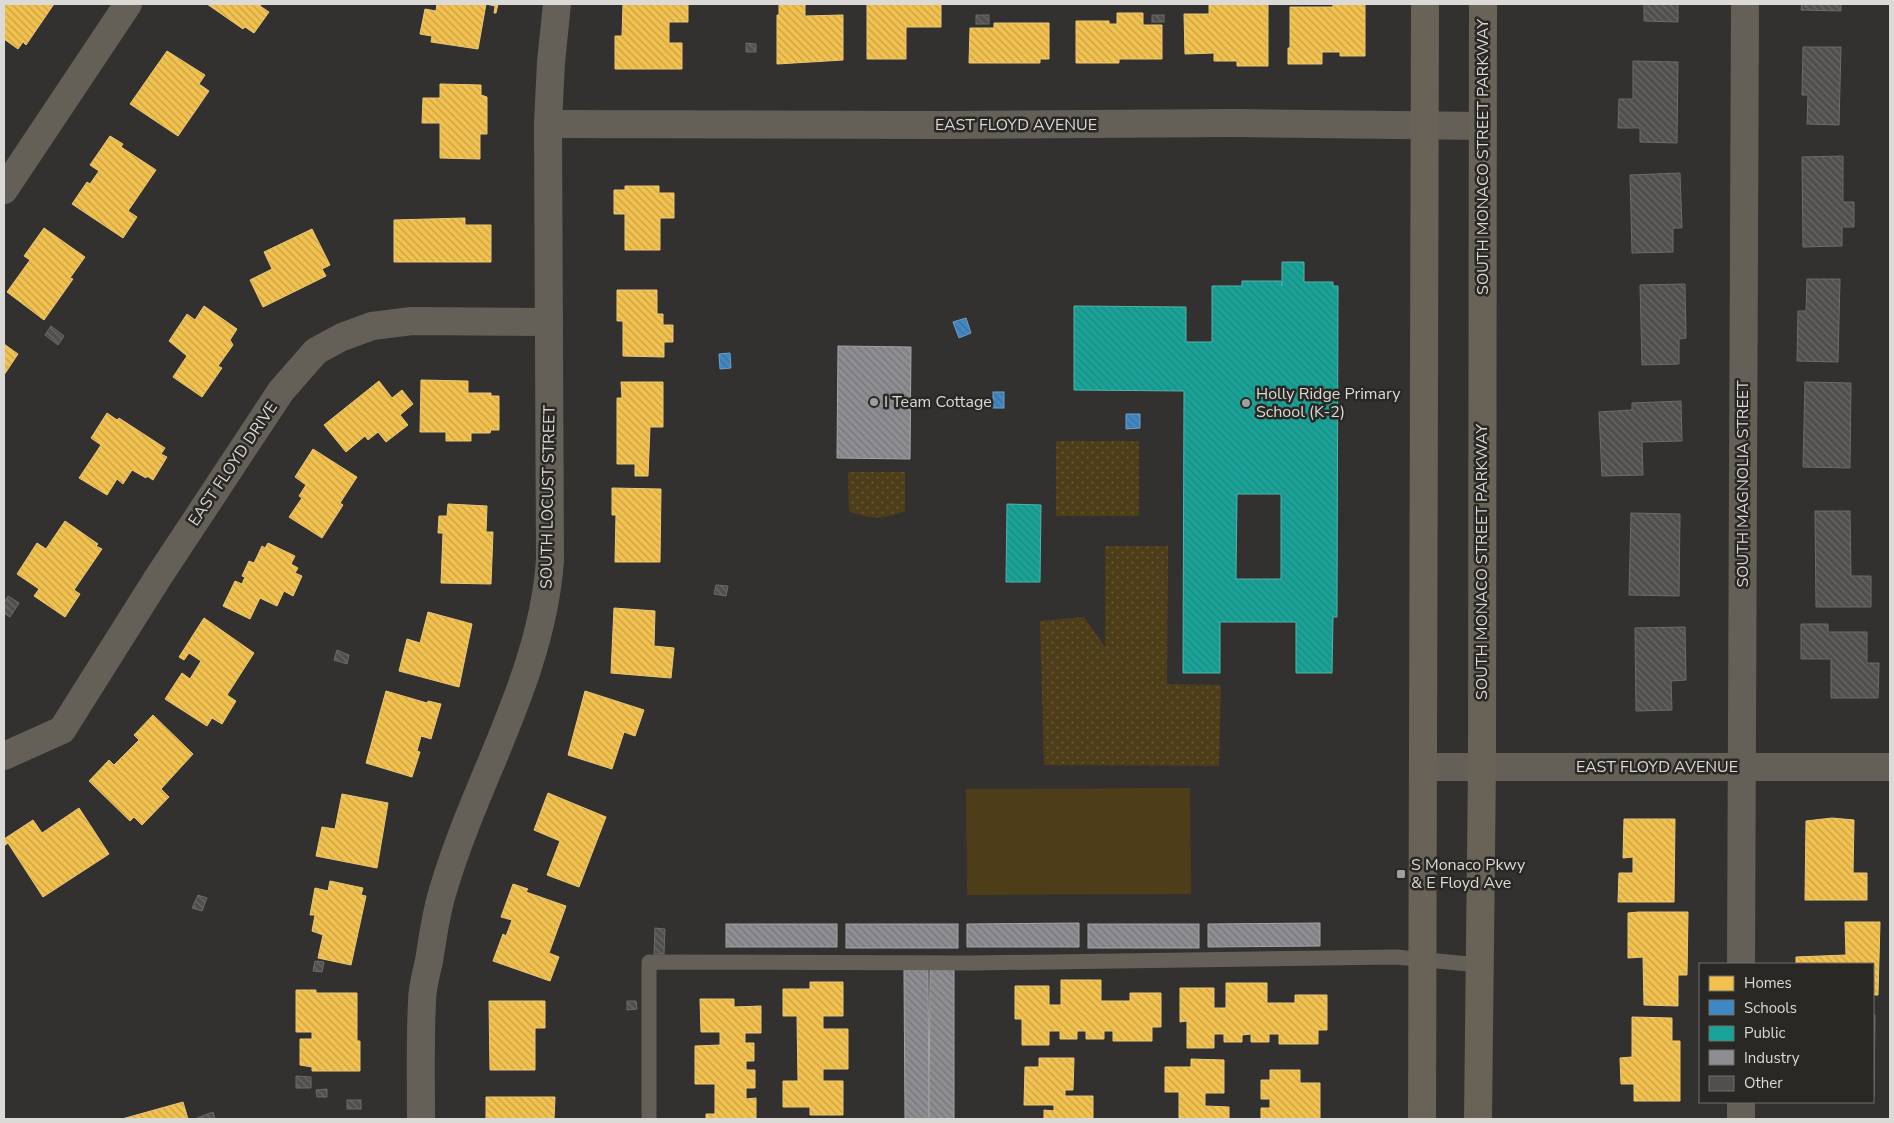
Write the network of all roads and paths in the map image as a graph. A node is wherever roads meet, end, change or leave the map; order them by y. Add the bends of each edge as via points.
1 (128, 4) edge
2 (558, 4) edge
3 (1425, 4) edge
4 (1483, 4) edge
5 (1745, 4) edge
6 (548, 124) junction
7 (1424, 126) junction
8 (1483, 126) junction
9 (4, 190) edge
10 (549, 322) junction
11 (4, 756) edge
12 (1742, 766) junction
13 (1423, 767) junction
14 (1482, 767) junction
15 (1890, 767) edge
16 (1424, 960) junction
17 (1742, 963) edge
18 (1479, 965) junction
19 (1741, 1103) edge
20 (421, 1119) edge
21 (649, 1119) edge
22 (1422, 1119) edge
23 (1478, 1119) edge
24 (1741, 1119) edge

1 - 9 street
2 - 6 street, SOUTH LOCUST STREET
3 - 7 main road
4 - 8 main road, SOUTH MONACO STREET PARKWAY
5 - 12 street, SOUTH MAGNOLIA STREET
6 - 7 street, EAST FLOYD AVENUE via 944,126 1233,123
6 - 10 street, SOUTH LOCUST STREET
7 - 8 street, EAST FLOYD AVENUE
7 - 13 main road
8 - 14 main road, SOUTH MONACO STREET PARKWAY
10 - 11 street, EAST FLOYD DRIVE via 412,321 372,326 342,337 316,352 281,391 62,730
10 - 20 street, SOUTH LOCUST STREET via 550,560 547,596 539,635 456,852 435,920 422,1000
12 - 14 street, EAST FLOYD AVENUE
12 - 15 street, EAST FLOYD AVENUE
12 - 17 street, SOUTH MAGNOLIA STREET
13 - 14 street, EAST FLOYD AVENUE
13 - 16 main road
14 - 18 main road, SOUTH MONACO STREET PARKWAY
16 - 18 lane
16 - 21 lane via 1369,957 972,963 649,962
16 - 22 main road
18 - 23 main road, SOUTH MONACO STREET PARKWAY
19 - 24 street

